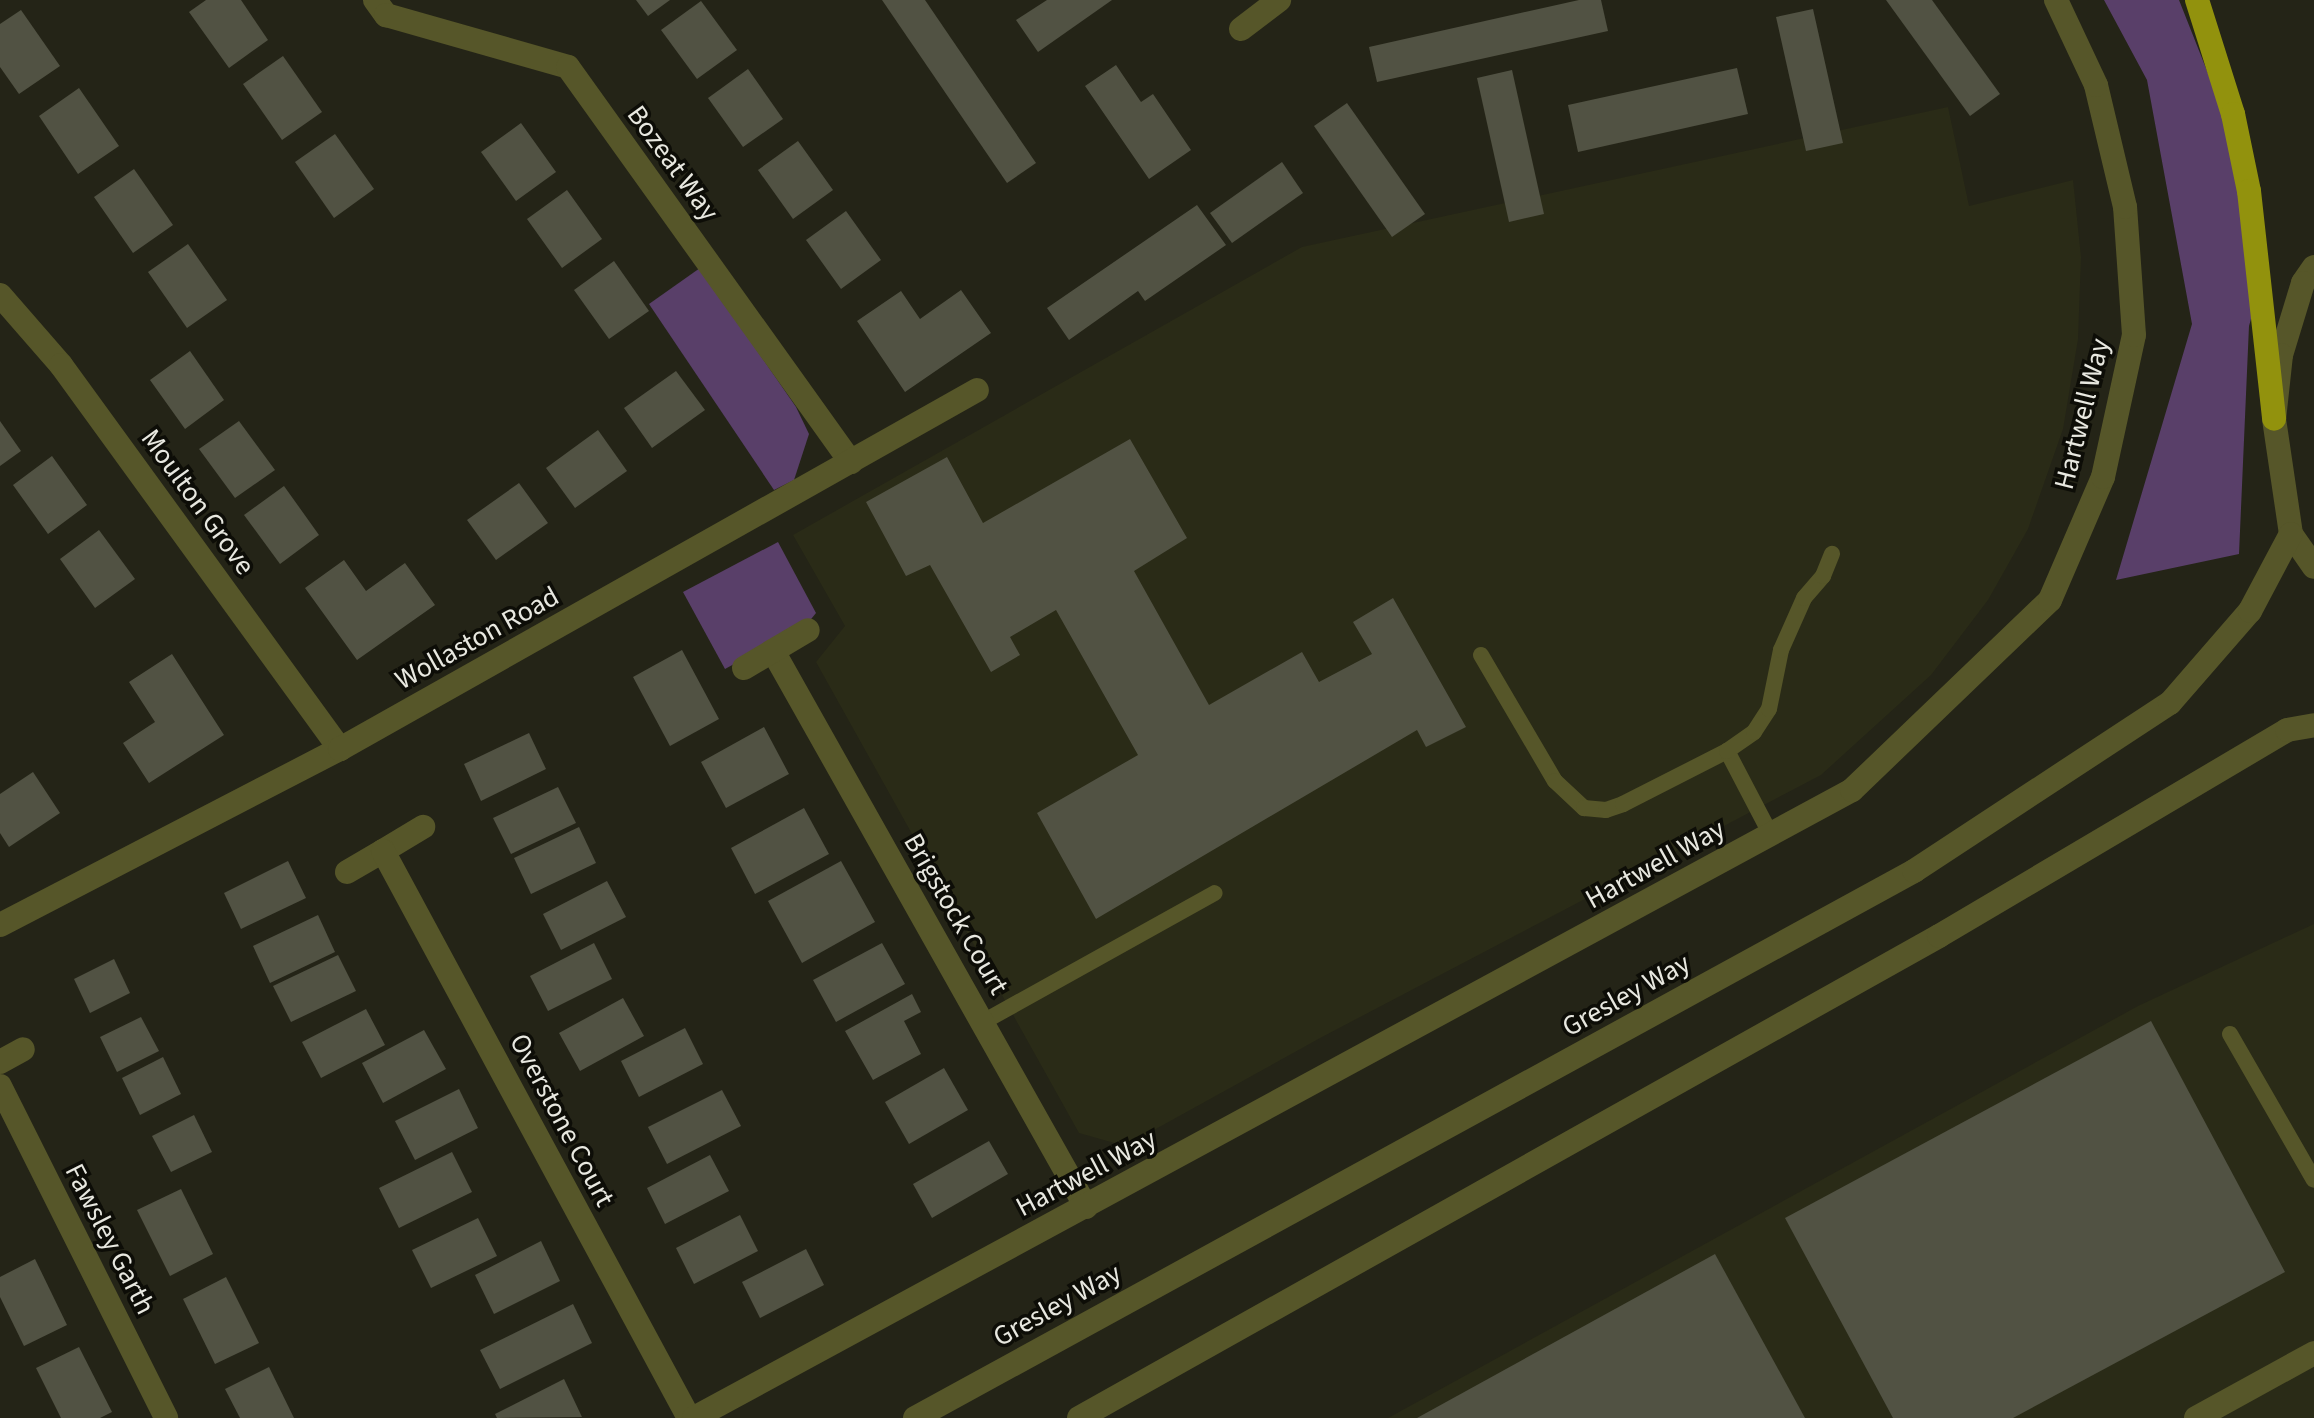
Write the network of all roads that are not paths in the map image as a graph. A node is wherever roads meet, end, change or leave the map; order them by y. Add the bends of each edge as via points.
1 (375, 0) edge
2 (1279, 0) edge
3 (2056, 0) edge
4 (2197, 0) edge
5 (1241, 29) dead end
6 (2314, 267) edge
7 (0, 295) edge
8 (977, 390) dead end
9 (2274, 419) junction
10 (851, 462) junction
11 (2291, 534) junction
12 (1832, 554) dead end
13 (2314, 567) edge
14 (808, 630) dead end
15 (773, 651) junction
16 (1481, 655) dead end
17 (744, 668) dead end
18 (2314, 725) edge
19 (340, 749) junction
20 (1727, 751) junction
21 (423, 827) dead end
22 (1771, 835) junction
23 (383, 851) junction
24 (347, 872) dead end
25 (1215, 893) dead end
26 (0, 925) edge
27 (983, 1022) junction
28 (2230, 1034) dead end
29 (23, 1049) dead end
30 (0, 1062) edge
31 (0, 1086) edge
32 (2314, 1180) edge
33 (1086, 1207) junction
34 (2314, 1353) edge
35 (166, 1418) edge
36 (692, 1418) edge
37 (915, 1418) edge
38 (1079, 1418) edge
39 (2196, 1418) edge

1 - 10 street, Bozeat Way via 386,15 568,67
2 - 5 street
3 - 22 street, Hartwell Way via 2096,85 2125,207 2134,335 2103,477 2050,600 1852,790
4 - 9 highway via 2233,114 2249,191
6 - 9 street via 2303,283 2281,355
7 - 19 street, Moulton Grove via 61,365
8 - 10 street, Wollaston Road
9 - 11 street
10 - 19 street, Wollaston Road
11 - 13 street
11 - 37 street, Gresley Way via 2250,611 2170,703 1914,871
12 - 20 lane via 1781,650 1769,709 1754,732
14 - 15 street
15 - 17 street
15 - 27 street, Brigstock Court
16 - 20 lane via 1555,781 1584,808 1623,804
18 - 38 street via 2287,730 1939,936
19 - 26 street, Wollaston Road
20 - 22 lane
21 - 23 street
22 - 33 street, Hartwell Way
23 - 24 street
23 - 36 street, Overstone Court
25 - 27 lane
27 - 33 street, Brigstock Court
28 - 32 lane
29 - 30 street
31 - 35 street, Fawsley Garth
33 - 36 street, Hartwell Way
34 - 39 street

